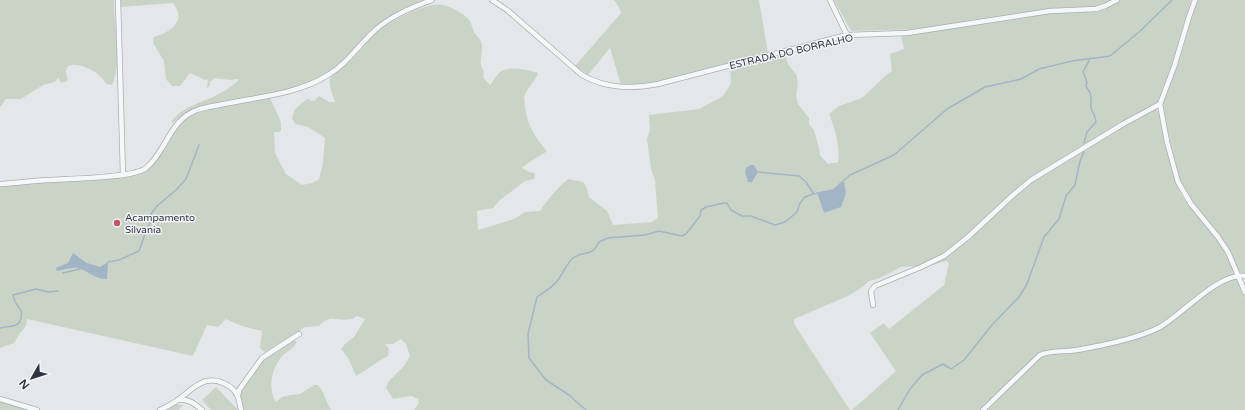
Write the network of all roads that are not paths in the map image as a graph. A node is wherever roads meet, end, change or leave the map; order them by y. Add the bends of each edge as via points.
1 (118, 0) edge
2 (432, 0) edge
3 (492, 0) edge
4 (830, 0) edge
5 (1117, 0) edge
6 (1195, 0) edge
7 (847, 35) junction
8 (1160, 104) junction
9 (123, 175) junction
10 (0, 184) edge
11 (1238, 275) junction
12 (1245, 276) edge
13 (1245, 292) edge
14 (873, 305) dead end
15 (299, 334) dead end
16 (238, 396) junction
17 (0, 398) edge
18 (178, 400) junction
19 (37, 410) edge
20 (160, 410) edge
21 (202, 410) edge
22 (241, 410) edge
23 (983, 410) edge

1 - 9 street
2 - 9 street via 411,8 370,34 343,64 312,83 192,113 175,127 147,168 141,172
3 - 7 street, ESTRADA DO BORRALHO via 582,75 592,81 628,88 658,84
4 - 7 street
5 - 7 street, ESTRADA DO BORRALHO via 1096,9 1050,11 907,33
6 - 8 street
8 - 11 street via 1167,142 1180,187 1228,252
8 - 14 street via 1031,180 944,256 874,286 870,291
9 - 10 street
11 - 12 street
11 - 13 street
11 - 23 street via 1218,284 1153,330 1108,344 1040,355
15 - 16 street via 262,358 239,390
16 - 18 street via 226,384 207,381 199,383
16 - 22 street
17 - 19 street
18 - 20 street
18 - 21 street via 189,400

